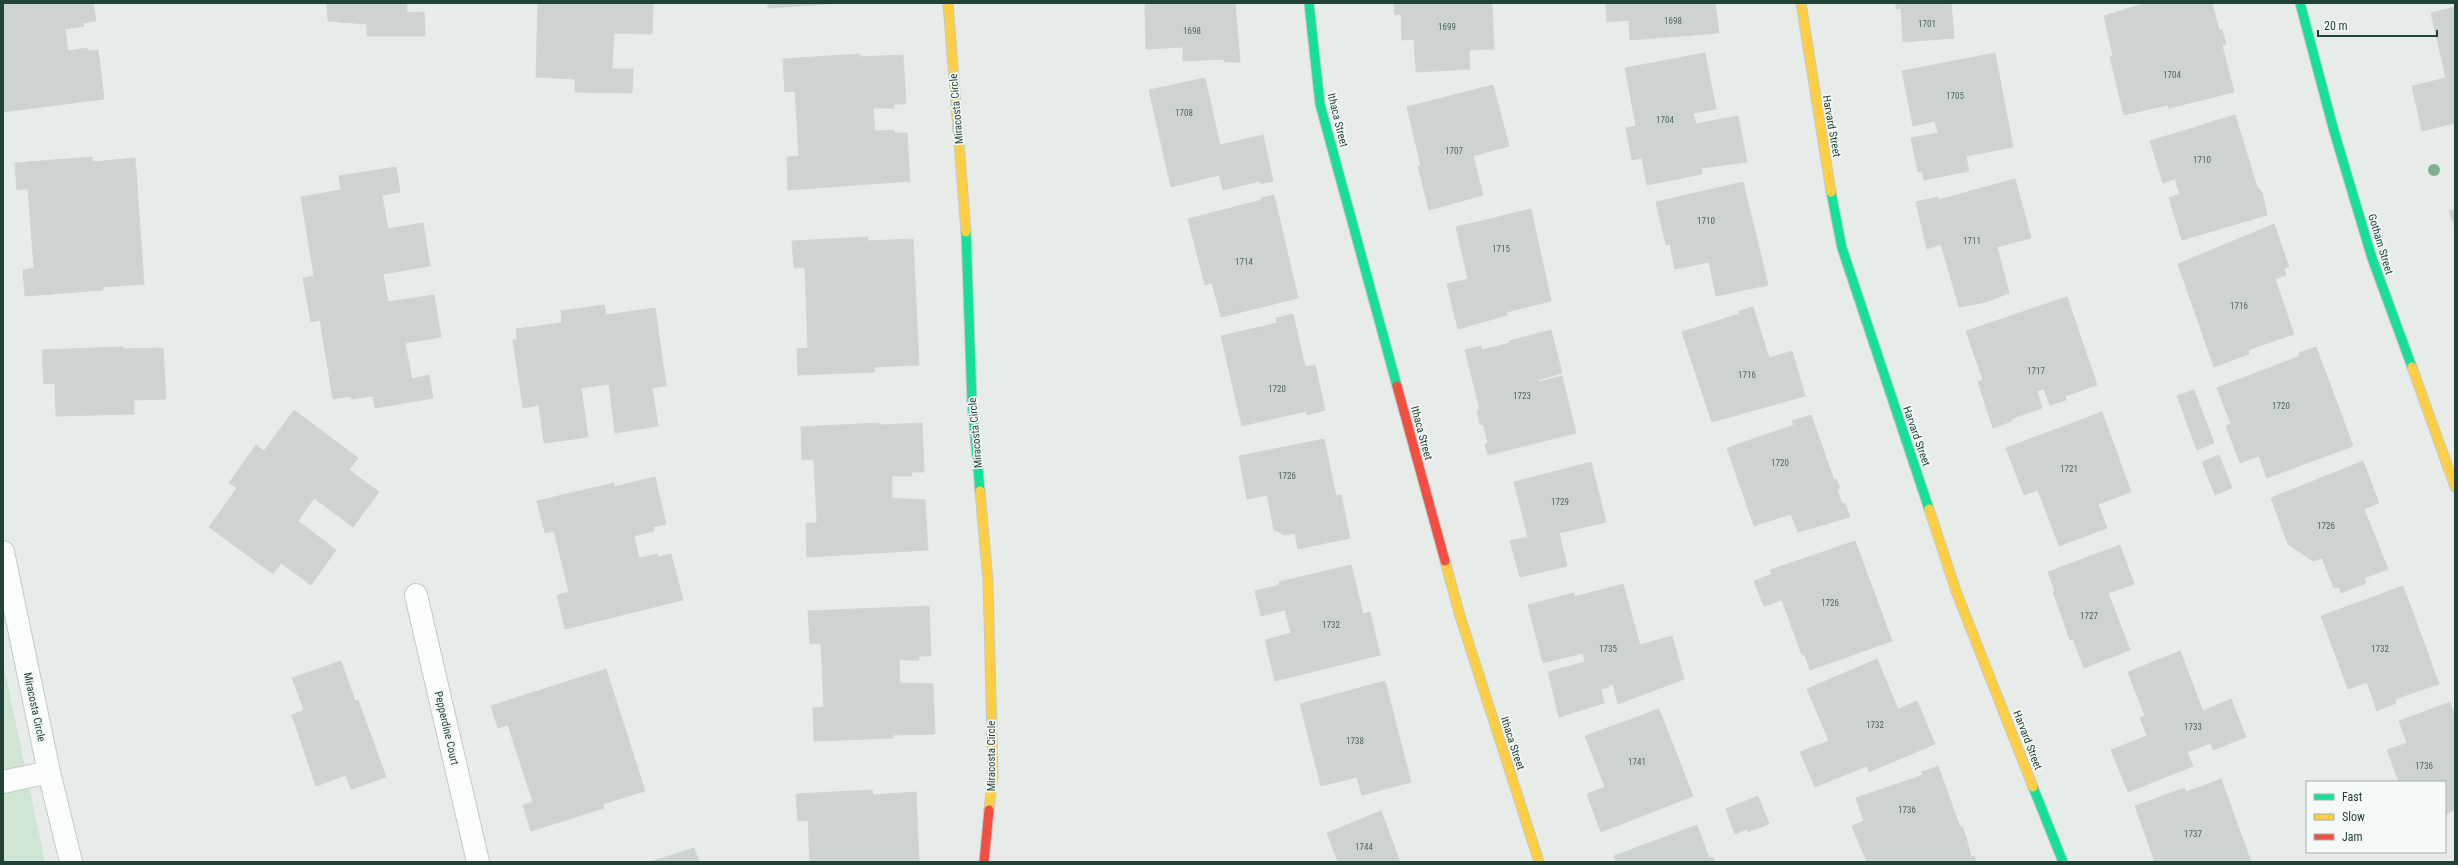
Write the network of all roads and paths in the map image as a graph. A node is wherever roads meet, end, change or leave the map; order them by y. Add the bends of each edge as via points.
1 (948, 3) edge
2 (1309, 3) edge
3 (1800, 3) edge
4 (2300, 3) edge
5 (2455, 487) edge
6 (3, 552) edge
7 (416, 595) dead end
8 (49, 772) junction
9 (3, 782) edge
10 (71, 862) edge
11 (478, 862) edge
12 (984, 862) edge
13 (1539, 862) edge
14 (2063, 862) edge

1 - 12 street, Miracosta Circle via 966,217 972,402 988,581 993,776
2 - 13 street, Ithaca Street via 1322,110 1460,616
3 - 14 street, Harvard Street via 1842,248 1956,591
4 - 5 street, Gotham Street via 2334,131 2376,272
6 - 8 street, Miracosta Circle
7 - 11 street, Pepperdine Court
8 - 9 street
8 - 10 street, Miracosta Circle

